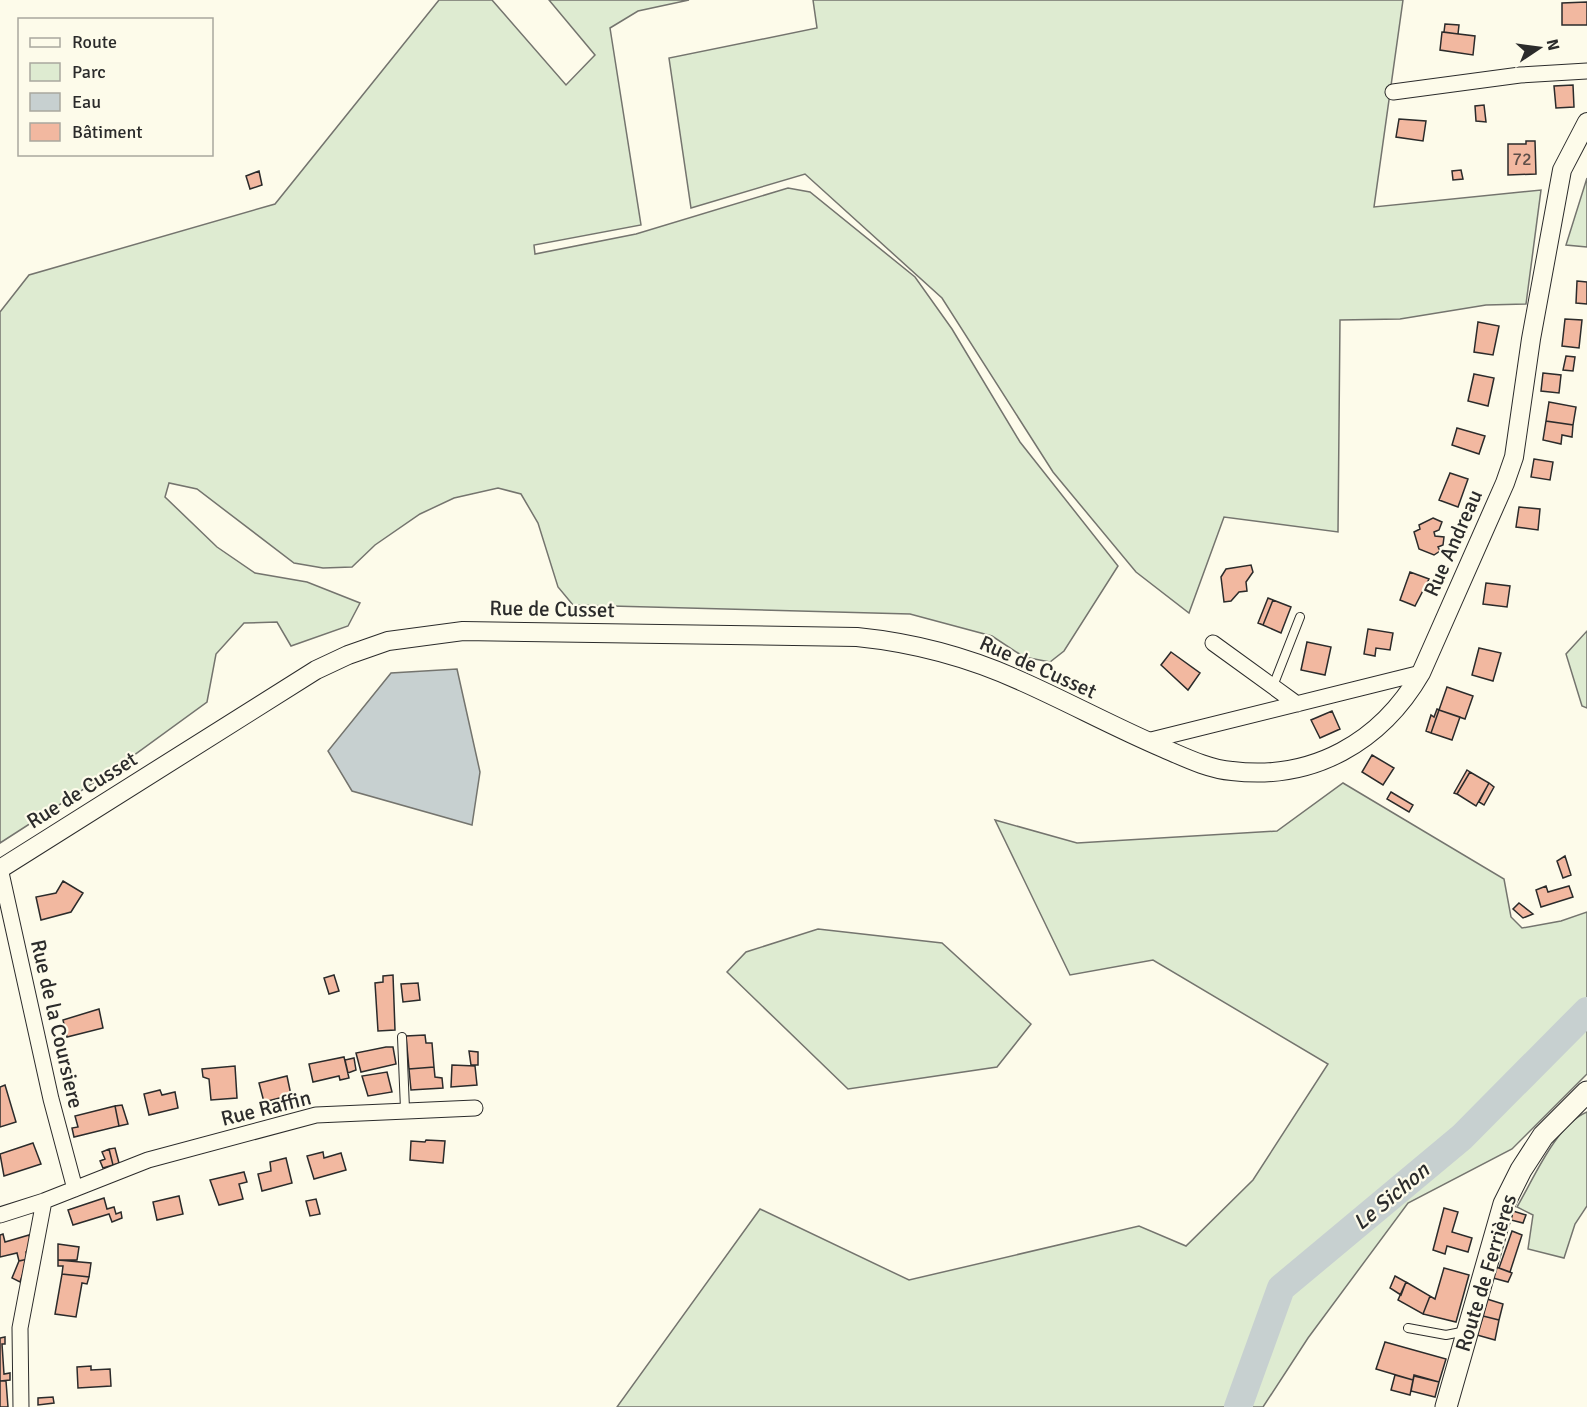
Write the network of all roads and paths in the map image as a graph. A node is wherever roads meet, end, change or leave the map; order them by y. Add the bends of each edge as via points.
1 (1587, 71) edge
2 (1393, 92) dead end
3 (1587, 122) edge
4 (1300, 617) dead end
5 (1213, 643) dead end
6 (1421, 673) junction
7 (1273, 686) junction
8 (1297, 704) junction
9 (1147, 741) junction
10 (0, 869) edge
11 (402, 1037) dead end
12 (1587, 1092) edge
13 (475, 1108) dead end
14 (405, 1110) junction
15 (75, 1189) junction
16 (44, 1201) junction
17 (0, 1215) edge
18 (1408, 1328) dead end
19 (1467, 1330) junction
20 (21, 1407) edge
21 (1446, 1407) edge

1 - 2 street
3 - 6 street, Rue Andreau via 1562,170 1514,457
4 - 7 lane
5 - 7 street
6 - 8 street
6 - 9 street, Rue Andreau via 1391,716 1364,739 1334,757 1299,768 1230,771 1190,760
7 - 8 street
8 - 9 street
9 - 10 street, Rue de Cusset via 975,662 898,642 833,637 463,631 388,641 316,670
10 - 15 street, Rue de la Coursiere
11 - 14 lane
12 - 19 main road, Route de Ferrières via 1543,1136 1521,1170 1504,1204
13 - 14 street, Rue Raffin
14 - 15 street, Rue Raffin via 316,1115 148,1160
15 - 16 street, Rue Raffin
16 - 17 street, Rue Raffin
16 - 20 street via 20,1328
18 - 19 lane via 1446,1335
19 - 21 main road, Route de Ferrières

